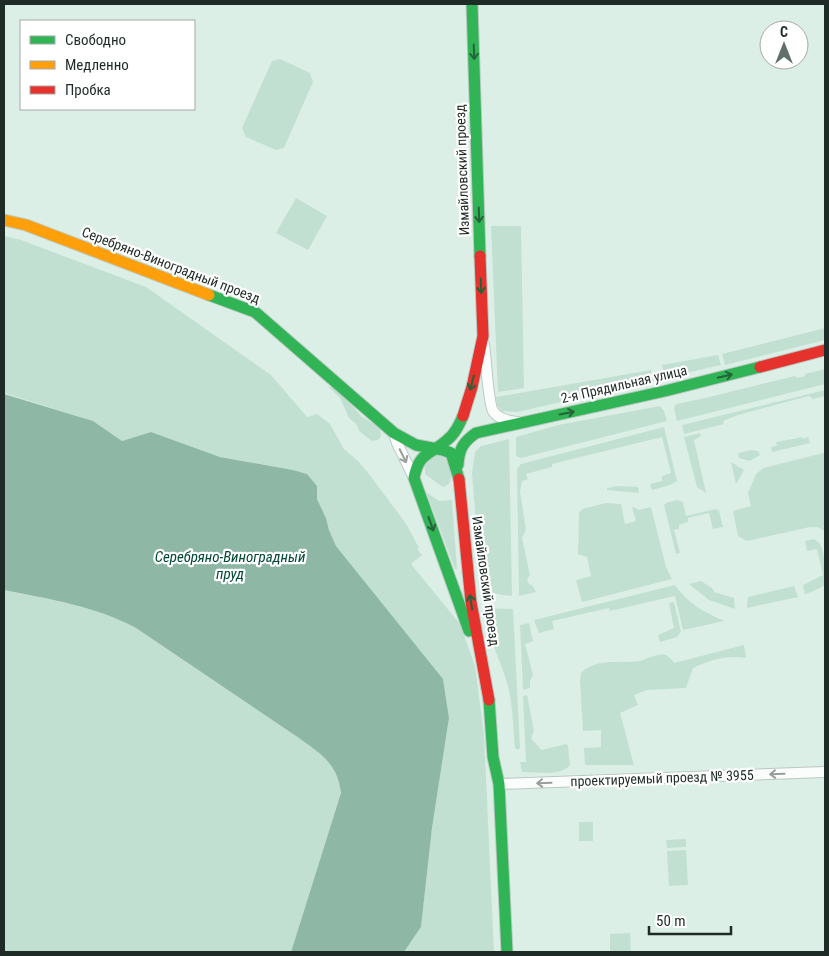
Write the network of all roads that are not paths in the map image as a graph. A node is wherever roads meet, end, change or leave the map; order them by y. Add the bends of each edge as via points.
1 (472, 4) edge
2 (4, 220) edge
3 (483, 336) junction
4 (825, 350) edge
5 (519, 423) junction
6 (394, 434) junction
7 (433, 448) junction
8 (458, 473) junction
9 (414, 478) junction
10 (489, 702) junction
11 (825, 772) edge
12 (499, 784) junction
13 (507, 952) edge

1 -> 3 street, Измайловский проезд
2 - 6 street, Серебряно-Виноградный проезд via 255,312
3 - 5 street, Измайловский проезд via 492,411 504,420
3 -> 7 street, Измайловский проезд via 462,417 453,434
5 -> 4 street, 2-я Прядильная улица via 665,391
5 - 8 street, 2-я Прядильная улица via 476,433 464,441 458,456
6 - 7 street, Серебряно-Виноградный проезд via 411,444
6 -> 9 street, Измайловский проезд
7 - 8 street, Измайловский проезд via 451,453
7 - 9 street, Измайловский проезд via 420,458
10 -> 8 street, Измайловский проезд via 471,602
9 -> 10 street, Измайловский проезд via 470,634
10 - 12 street, Измайловский проезд
11 -> 12 street, проектируемый проезд № 3955
12 - 13 street, Измайловский проезд

